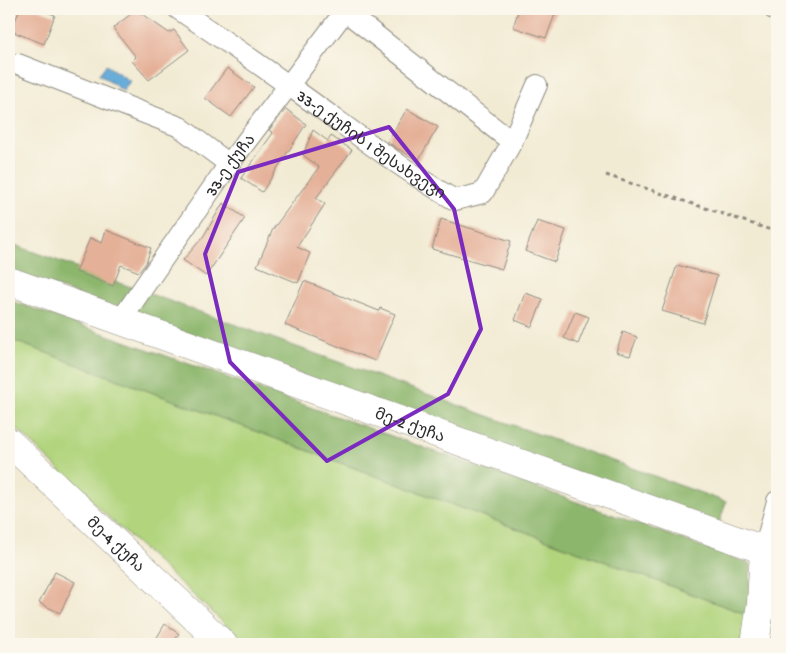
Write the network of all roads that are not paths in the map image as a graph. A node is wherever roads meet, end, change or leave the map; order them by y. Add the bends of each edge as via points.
1 (178, 9) edge
2 (18, 64) dead end
3 (537, 84) dead end
4 (289, 85) junction
5 (512, 142) junction
6 (229, 164) junction
7 (9, 281) edge
8 (120, 321) junction
9 (9, 442) edge
10 (777, 501) edge
11 (771, 553) edge
12 (223, 644) edge
13 (755, 644) edge

1 - 4 street, 33-ე ქუჩის I შესახვევი
2 - 6 street via 180,127
3 - 5 street, 33-ე ქუჩის I შესახვევი
4 - 5 street, 33-ე ქუჩის I შესახვევი via 373,148 455,200 483,193
4 - 5 street, 33-ე ქუჩა via 345,11
4 - 6 street, 33-ე ქუჩა
6 - 8 street, 33-ე ქუჩა
7 - 8 main road, მე-2 ქუჩა
8 - 11 main road, მე-2 ქუჩა
9 - 12 main road, მე-4 ქუჩა
10 - 11 street
11 - 13 main road

